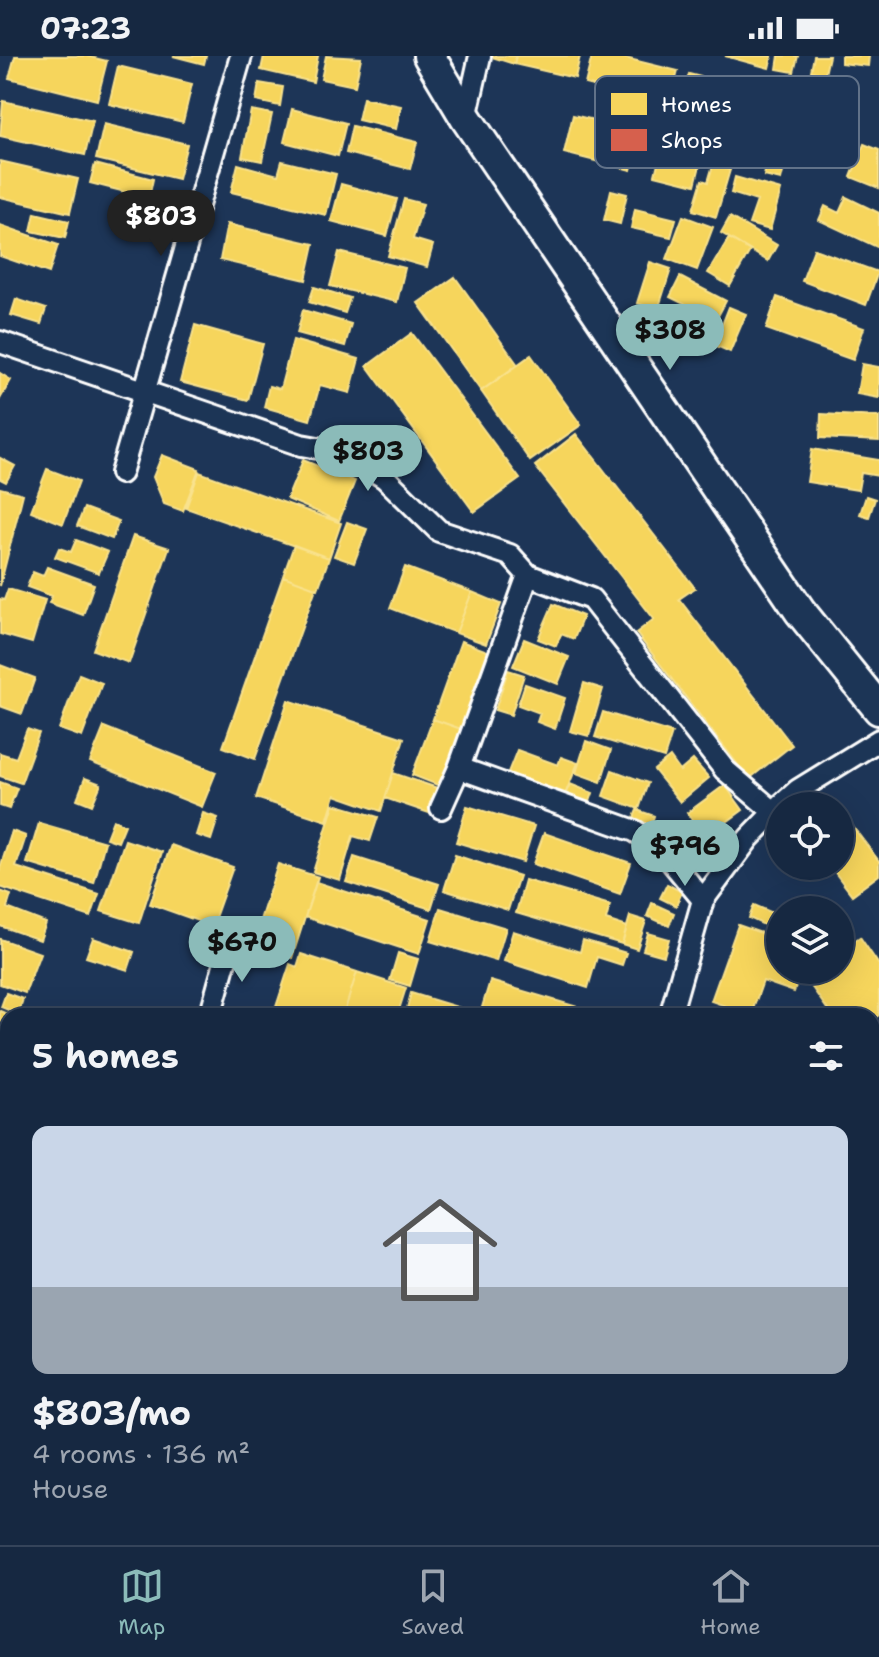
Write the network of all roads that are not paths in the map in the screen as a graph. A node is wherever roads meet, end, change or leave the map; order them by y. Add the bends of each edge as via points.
1 (241, 56) edge
2 (429, 56) edge
3 (480, 56) edge
4 (466, 118) junction
5 (0, 342) edge
6 (146, 393) junction
7 (121, 473) dead end
8 (528, 575) junction
9 (879, 709) edge
10 (879, 740) edge
11 (459, 768) junction
12 (796, 792) edge
13 (766, 799) edge
14 (441, 808) dead end
15 (766, 820) edge
16 (703, 900) junction
17 (231, 940) dead end
18 (212, 1008) edge
19 (672, 1008) edge

1 - 6 street
2 - 4 main road
3 - 4 street
4 - 9 main road via 800,611
5 - 6 street
6 - 7 street
6 - 8 street via 301,445 346,453 385,478 439,531 510,555
8 - 11 street
8 - 13 street via 591,599 725,770
10 - 12 street
11 - 14 street
11 - 16 street via 635,831 661,849
15 - 16 street
16 - 19 street
17 - 18 street

